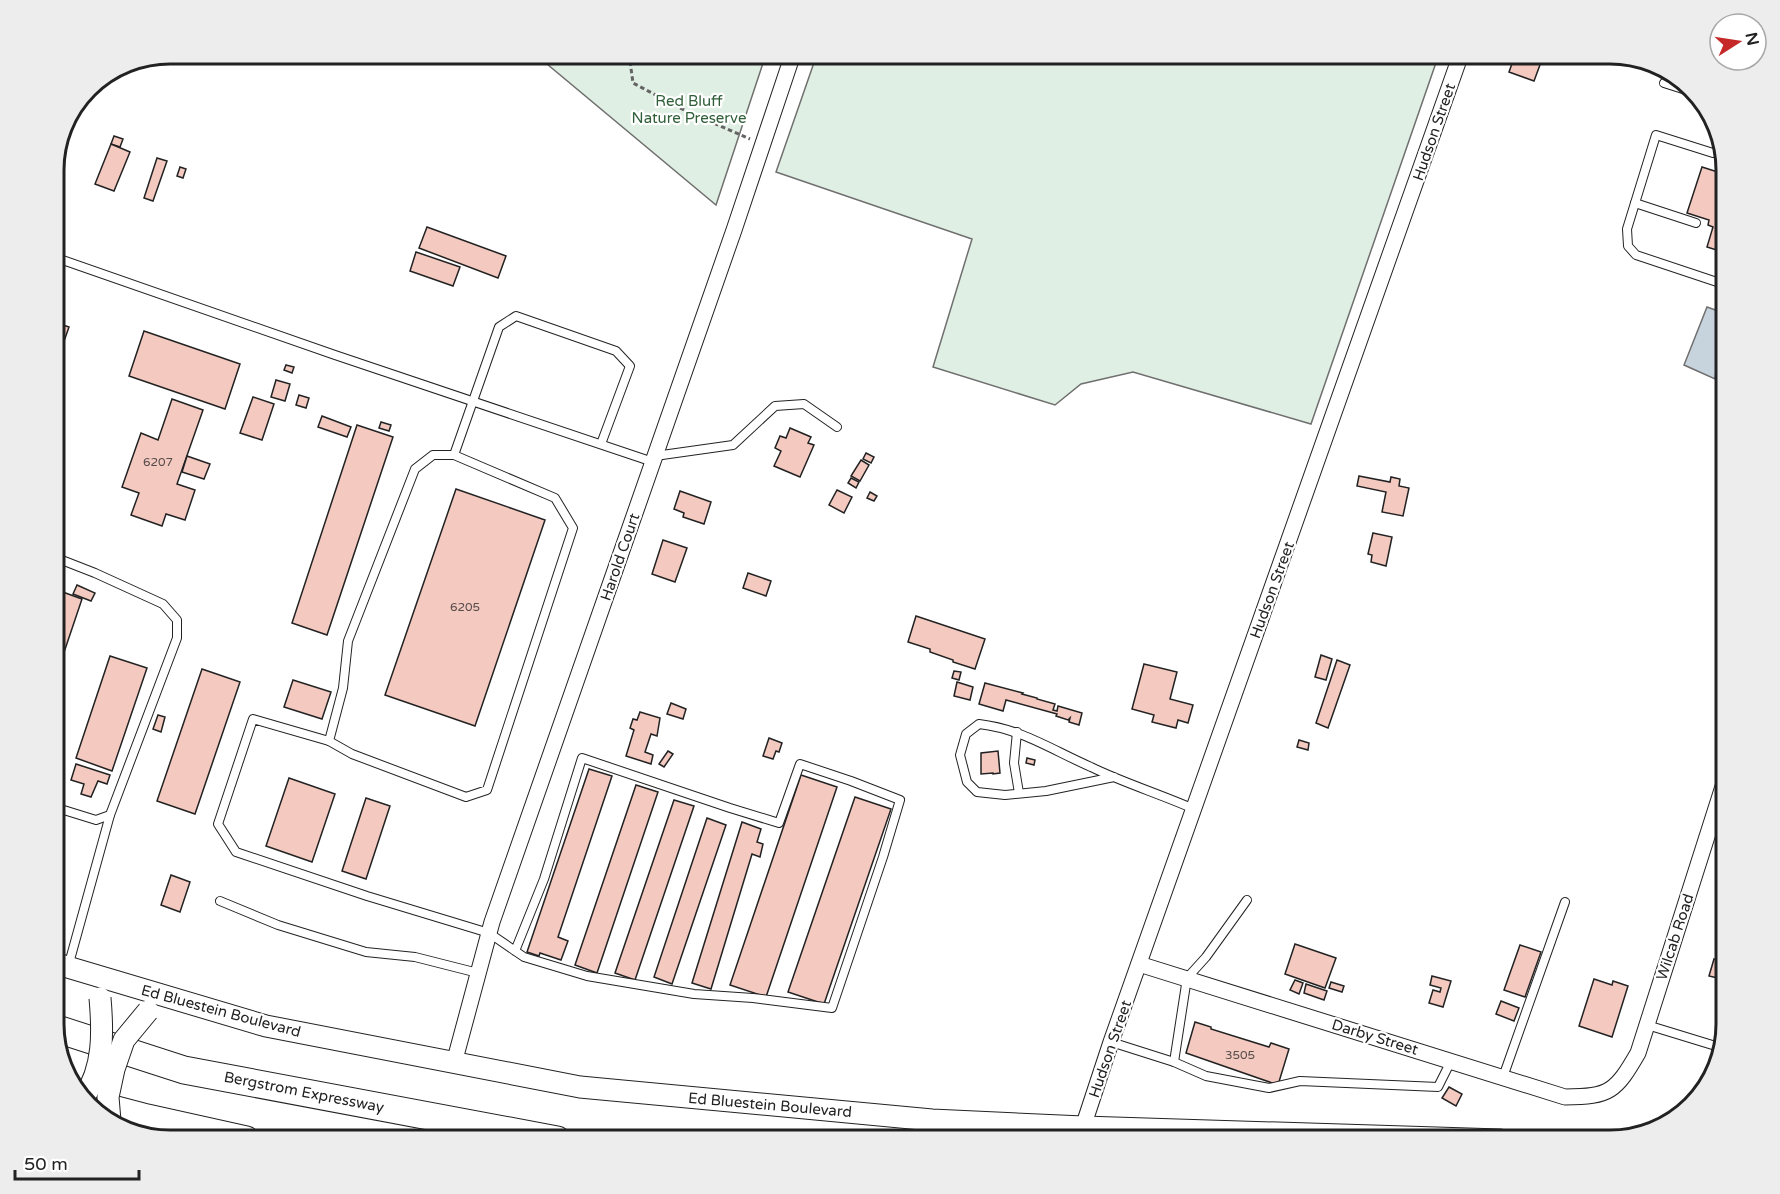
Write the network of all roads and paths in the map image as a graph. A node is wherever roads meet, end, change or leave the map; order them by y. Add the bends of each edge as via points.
1 (1457, 64) edge
2 (630, 65) edge
3 (789, 65) edge
4 (1664, 83) dead end
5 (1673, 86) edge
6 (763, 144) junction
7 (1713, 153) dead end
8 (1635, 203) junction
9 (1696, 224) dead end
10 (65, 261) edge
11 (1716, 282) edge
12 (472, 401) junction
13 (837, 427) dead end
14 (601, 444) junction
15 (454, 454) junction
16 (654, 459) junction
17 (65, 562) edge
18 (1017, 732) junction
19 (328, 741) junction
20 (1114, 777) junction
21 (1019, 794) junction
22 (1716, 808) edge
23 (1194, 809) junction
24 (65, 810) edge
25 (110, 815) junction
26 (1247, 900) dead end
27 (220, 901) dead end
28 (1565, 902) dead end
29 (489, 933) junction
30 (515, 951) junction
31 (65, 953) edge
32 (1139, 964) junction
33 (65, 966) edge
34 (65, 967) edge
35 (478, 973) junction
36 (1187, 978) junction
37 (184, 1002) junction
38 (1647, 1025) junction
39 (65, 1032) edge
40 (1111, 1042) junction
41 (1713, 1045) edge
42 (1451, 1061) junction
43 (454, 1062) junction
44 (1174, 1062) junction
45 (1503, 1077) junction
46 (88, 1090) edge
47 (1611, 1090) joint
48 (106, 1107) edge
49 (109, 1110) edge
50 (1083, 1127) junction
51 (201, 1130) edge
52 (504, 1130) edge
53 (1179, 1130) edge

1 - 23 street, Hudson Street
2 - 6 path via 633,83
3 - 6 street, Harold Court
4 - 5 lane
6 - 16 street, Harold Court
7 - 8 lane via 1656,135
8 - 9 lane
8 - 11 lane via 1627,229 1628,246 1636,255
10 - 12 lane
12 - 14 lane
12 - 14 lane via 499,327 516,316 616,351 630,366
12 - 15 lane
13 - 16 lane via 804,404 775,405 733,445
14 - 16 lane
15 - 19 lane via 433,455 414,469 348,641 343,688
15 - 19 lane via 555,498 573,528 487,790 466,797 352,754
16 - 29 street, Harold Court
17 - 25 lane via 163,604 177,620 177,638
18 - 20 lane
18 - 21 lane via 1014,763
18 - 21 lane via 979,724 966,734 960,755 967,782 977,792
19 - 29 lane via 253,719 218,824 236,852
20 - 21 lane
20 - 23 lane
22 - 38 street, Wilcab Road
23 - 32 street, Hudson Street
24 - 25 lane via 96,820
25 - 31 lane
26 - 36 lane
27 - 35 lane via 278,925 366,952 416,957
28 - 45 lane
29 - 30 lane
29 - 35 street, Harold Court
30 - 30 lane via 587,976 694,994 832,1008 900,800 800,764 778,823 582,758 544,879
32 - 36 street, Darby Street
32 - 40 street, Hudson Street
33 - 37 main road, Ed Bluestein Boulevard
34 - 46 main road, bridge via 90,983 100,999 103,1030 99,1062
35 - 43 street, Harold Court
36 - 42 street, Darby Street
36 - 44 lane
37 - 43 main road, Ed Bluestein Boulevard via 266,1026
37 - 49 main road, bridge via 148,1011 124,1040 114,1069
38 - 41 lane
38 - 47 street, Wilcab Road via 1638,1053
39 - 52 highway, Bergstrom Expressway via 184,1070
40 - 44 lane
40 - 50 street, Hudson Street
42 - 44 lane via 1438,1087 1300,1081 1269,1088 1206,1076
42 - 45 street, Darby Street
43 - 50 main road, Ed Bluestein Boulevard via 580,1087 932,1120
45 - 47 street, Darby Street via 1565,1097 1590,1097
48 - 51 highway
50 - 53 main road, Ed Bluestein Boulevard

